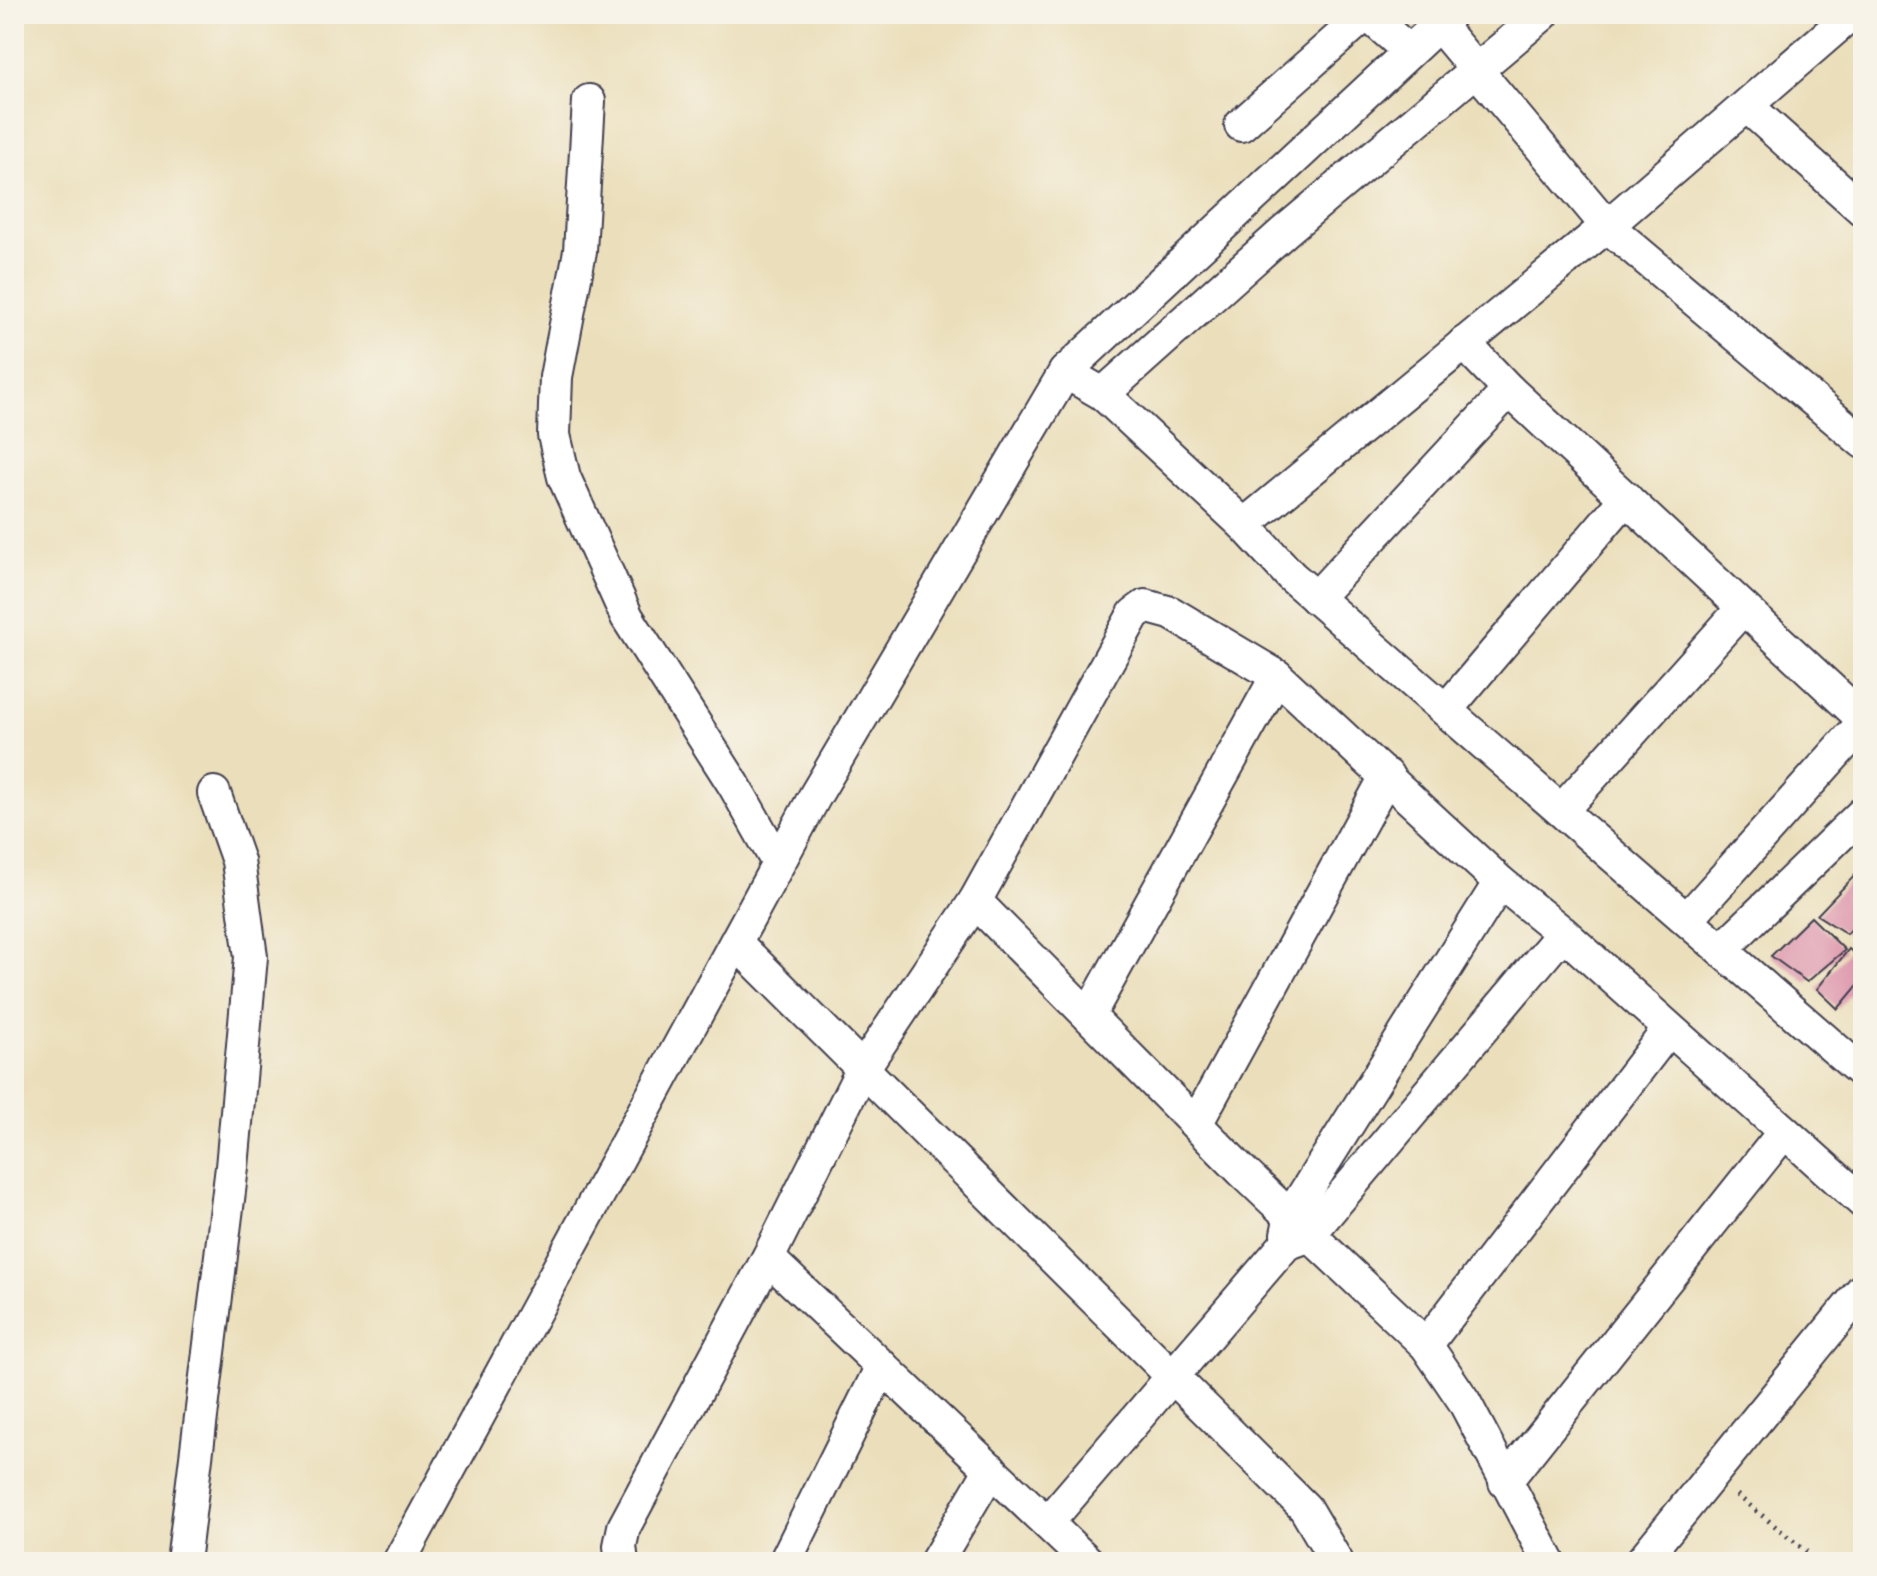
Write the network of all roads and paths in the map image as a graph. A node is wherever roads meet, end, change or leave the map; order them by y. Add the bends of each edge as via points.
1 (1366, 14) edge
2 (1543, 14) edge
3 (1852, 14) edge
4 (1444, 19) edge
5 (1409, 51) junction
6 (1477, 71) junction
7 (589, 101) dead end
8 (1747, 106) junction
9 (1241, 125) dead end
10 (1863, 210) edge
11 (1607, 226) junction
12 (1464, 343) junction
13 (1065, 372) junction
14 (1509, 390) junction
15 (1103, 394) junction
16 (1863, 442) edge
17 (1626, 498) junction
18 (1244, 525) junction
19 (1316, 598) junction
20 (1743, 608) junction
21 (1277, 676) junction
22 (1446, 710) junction
23 (1863, 721) edge
24 (1387, 775) junction
25 (214, 793) dead end
26 (1562, 810) junction
27 (1863, 813) edge
28 (778, 863) junction
29 (1500, 882) junction
30 (975, 901) junction
31 (1688, 918) junction
32 (1563, 933) junction
33 (737, 944) junction
34 (1723, 948) junction
35 (1089, 1015) junction
36 (1669, 1029) junction
37 (1859, 1062) edge
38 (862, 1070) junction
39 (1196, 1124) junction
40 (1784, 1132) junction
41 (1863, 1202) edge
42 (1295, 1232) junction
43 (768, 1258) junction
44 (1863, 1289) edge
45 (1426, 1345) junction
46 (882, 1366) junction
47 (1173, 1373) junction
48 (991, 1469) junction
49 (1712, 1474) junction
50 (1505, 1482) junction
51 (1047, 1523) junction
52 (1075, 1557) edge
53 (183, 1562) edge
54 (399, 1562) edge
55 (622, 1562) edge
56 (785, 1562) edge
57 (936, 1562) edge
58 (1337, 1562) edge
59 (1549, 1562) edge
60 (1641, 1562) edge
61 (1819, 1562) edge

1 - 5 street
1 - 9 street
2 - 6 street
3 - 8 street
4 - 5 street
4 - 6 street
5 - 13 street
6 - 11 street
6 - 15 street via 1284,232
7 - 28 street via 580,251 556,377 554,435 564,477 627,617
8 - 10 street
8 - 11 street
11 - 12 street
11 - 16 street
12 - 14 street
12 - 18 street
13 - 15 street
13 - 28 street
14 - 17 street
14 - 19 street
15 - 18 street
17 - 20 street
17 - 22 street
18 - 19 street
19 - 22 street
20 - 23 street
20 - 26 street
21 - 24 street
21 - 30 street via 1158,607 1145,606 1134,614
21 - 35 street
22 - 26 street
23 - 31 street
24 - 29 street
24 - 39 street
25 - 53 street via 238,861 251,957 232,1167
26 - 31 street
27 - 34 street
28 - 33 street
29 - 32 street
29 - 42 street
30 - 35 street
30 - 38 street
31 - 34 street
32 - 36 street
32 - 42 street
33 - 38 street
33 - 54 street
34 - 37 street
35 - 39 street
36 - 40 street
36 - 45 street
38 - 43 street
38 - 47 street
39 - 42 street
40 - 41 street
40 - 50 street
42 - 45 street
42 - 47 street
43 - 46 street
43 - 55 street via 624,1527
44 - 49 street
45 - 50 street via 1464,1401
46 - 48 street
46 - 56 street
47 - 51 street
47 - 58 street via 1305,1508
48 - 51 street
48 - 57 street
49 - 60 street
49 - 61 path
50 - 59 street
51 - 52 street

